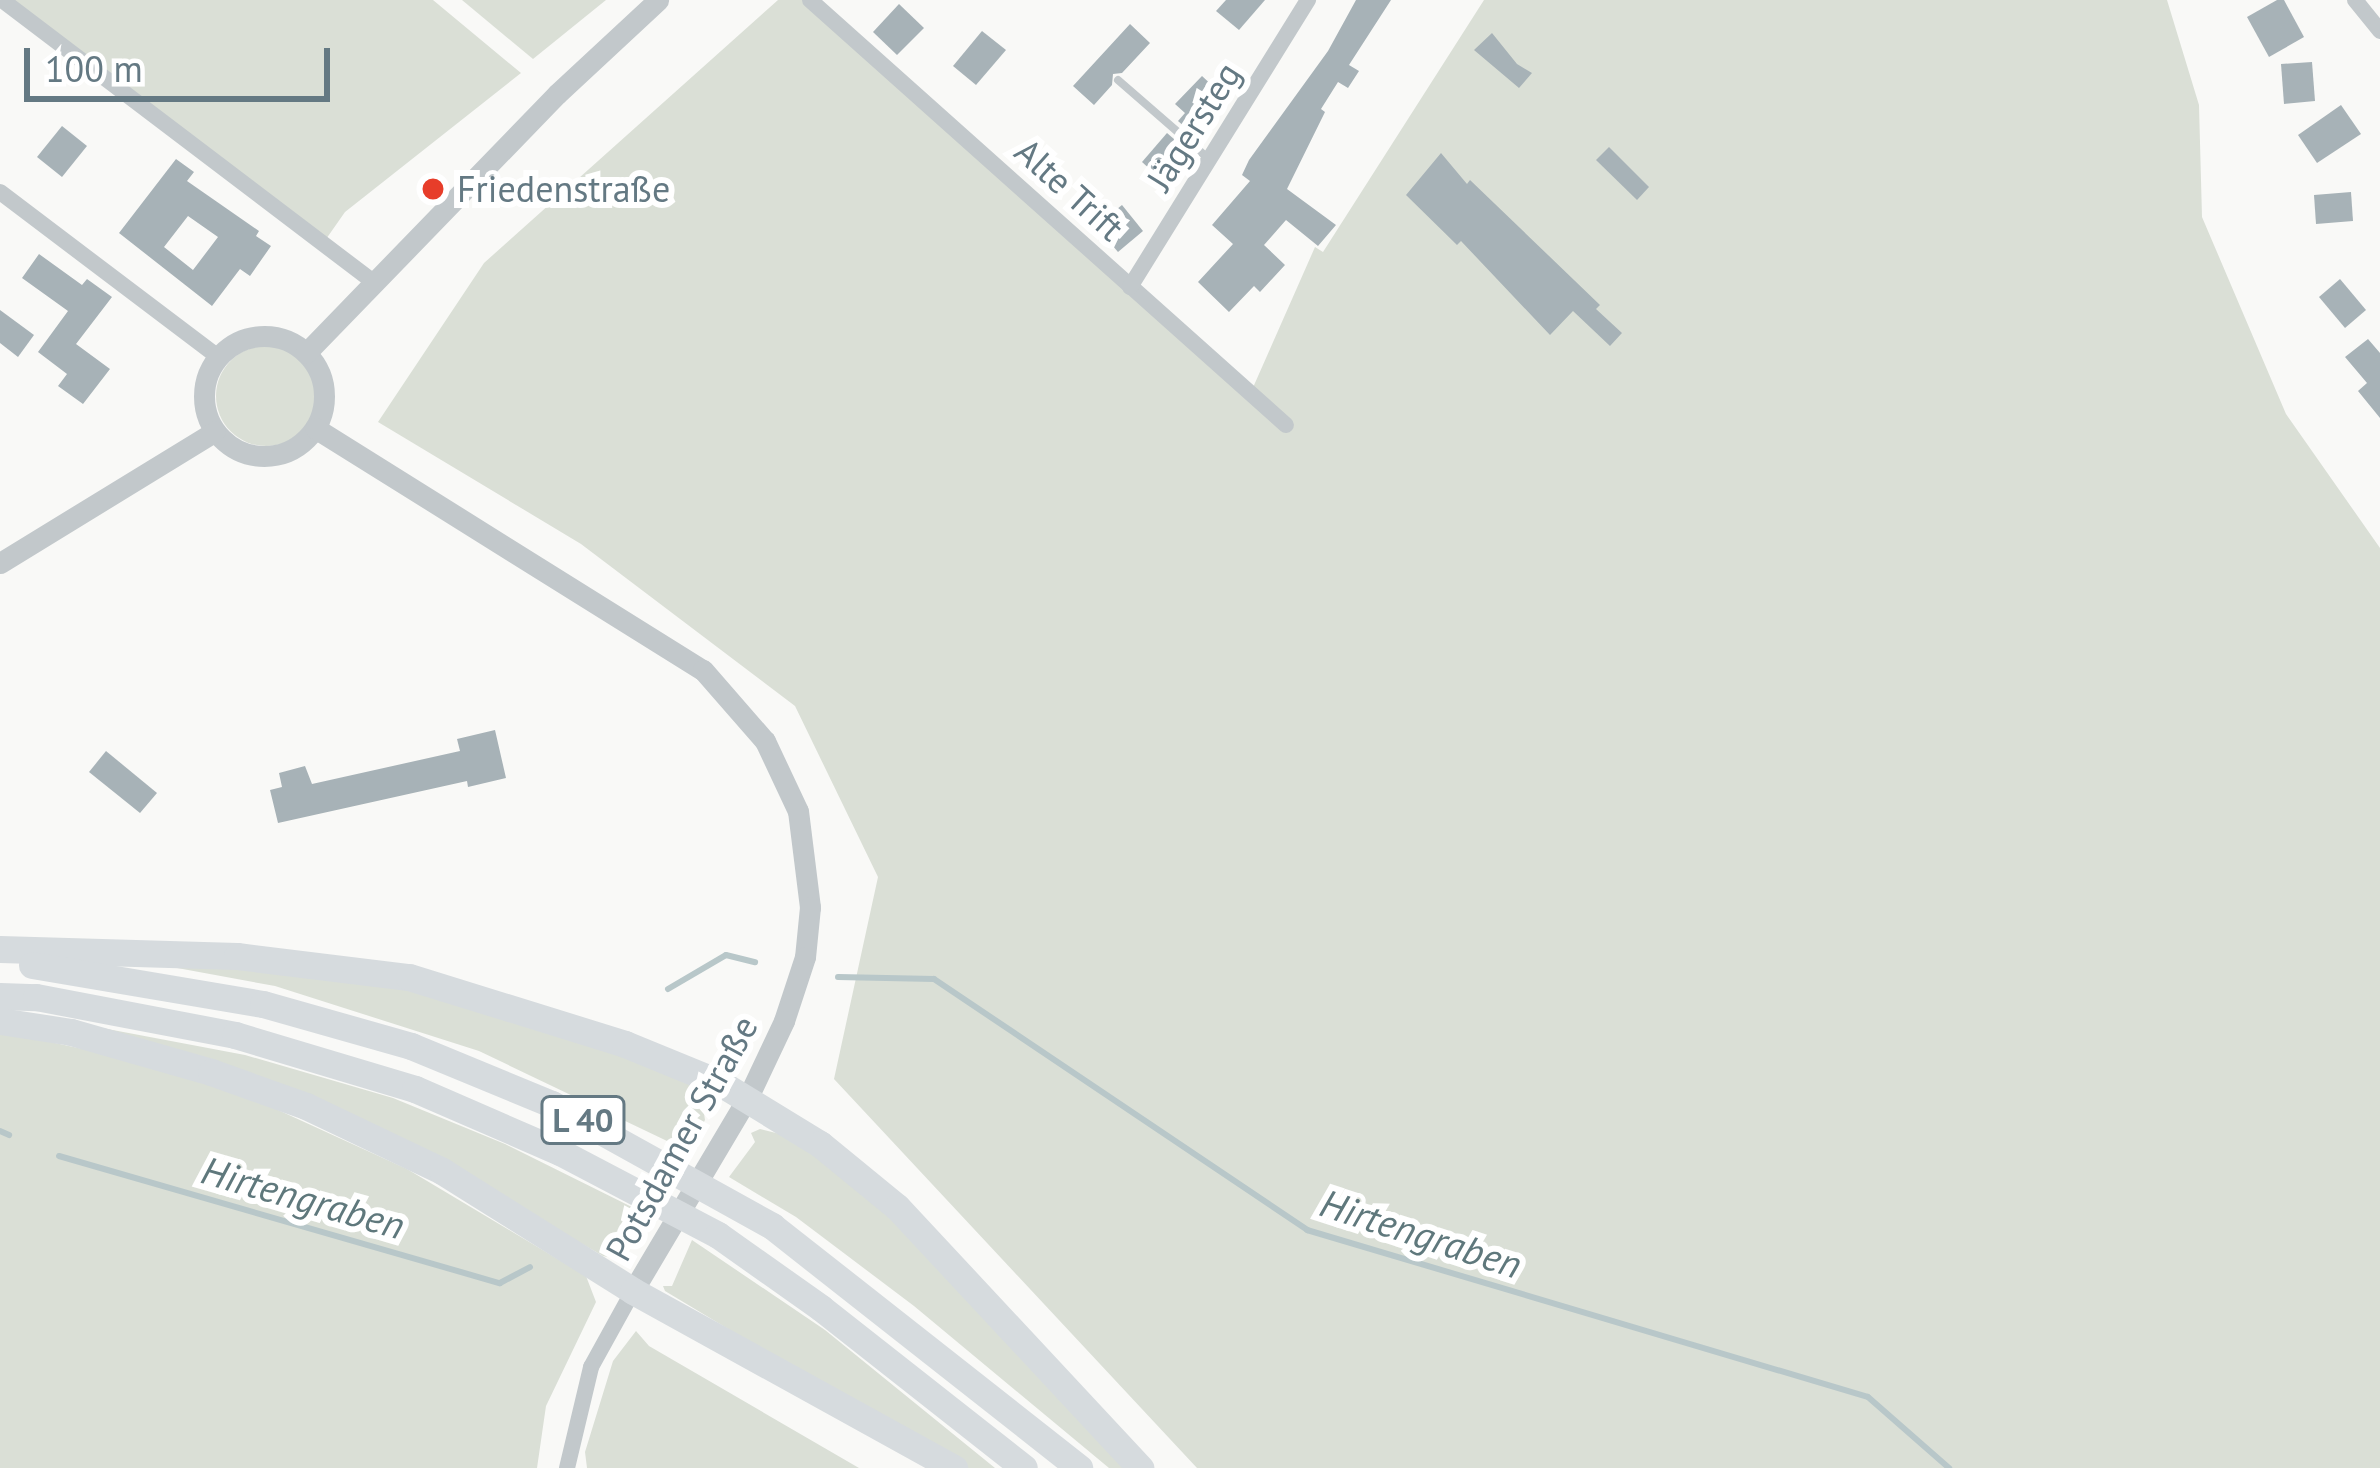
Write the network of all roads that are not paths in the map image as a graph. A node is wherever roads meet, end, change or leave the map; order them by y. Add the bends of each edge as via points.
1 (2, 0) edge
2 (658, 0) edge
3 (810, 0) edge
4 (1308, 0) edge
5 (2356, 0) edge
6 (2380, 31) edge
7 (1118, 80) dead end
8 (1210, 160) junction
9 (0, 192) edge
10 (376, 284) junction
11 (1130, 287) junction
12 (306, 353) junction
13 (218, 357) junction
14 (1286, 425) dead end
15 (315, 428) junction
16 (215, 431) junction
17 (0, 563) edge
18 (0, 949) edge
19 (0, 962) edge
20 (0, 996) edge
21 (0, 1022) edge
22 (748, 1097) junction
23 (633, 1292) junction
24 (567, 1468) edge
25 (954, 1468) edge
26 (1024, 1468) edge
27 (1079, 1468) edge
28 (1140, 1468) edge

1 - 10 street
2 - 10 street
3 - 11 street, Alte Trift
4 - 8 street, Jägersteg
5 - 6 street
7 - 8 lane
8 - 11 street, Jägersteg
9 - 13 street
10 - 12 street
11 - 14 street, Alte Trift
12 - 13 street via 271,336
12 - 15 street via 323,381
13 - 16 street via 204,394
15 - 16 street via 302,443 266,456 229,445
15 - 22 street, Potsdamer Straße via 703,670 765,741 798,811 810,908 805,957
16 - 17 street
18 - 22 highway via 277,959 409,977 625,1044
19 - 27 highway, L 40 via 263,1004 411,1046 553,1104 772,1226
20 - 26 highway, L 40 via 235,1034 415,1089 560,1152 718,1235
21 - 23 highway via 91,1038 306,1106 442,1171
22 - 23 street, Potsdamer Straße
22 - 28 highway via 897,1207
23 - 24 street, Potsdamer Straße via 591,1367
23 - 25 highway

